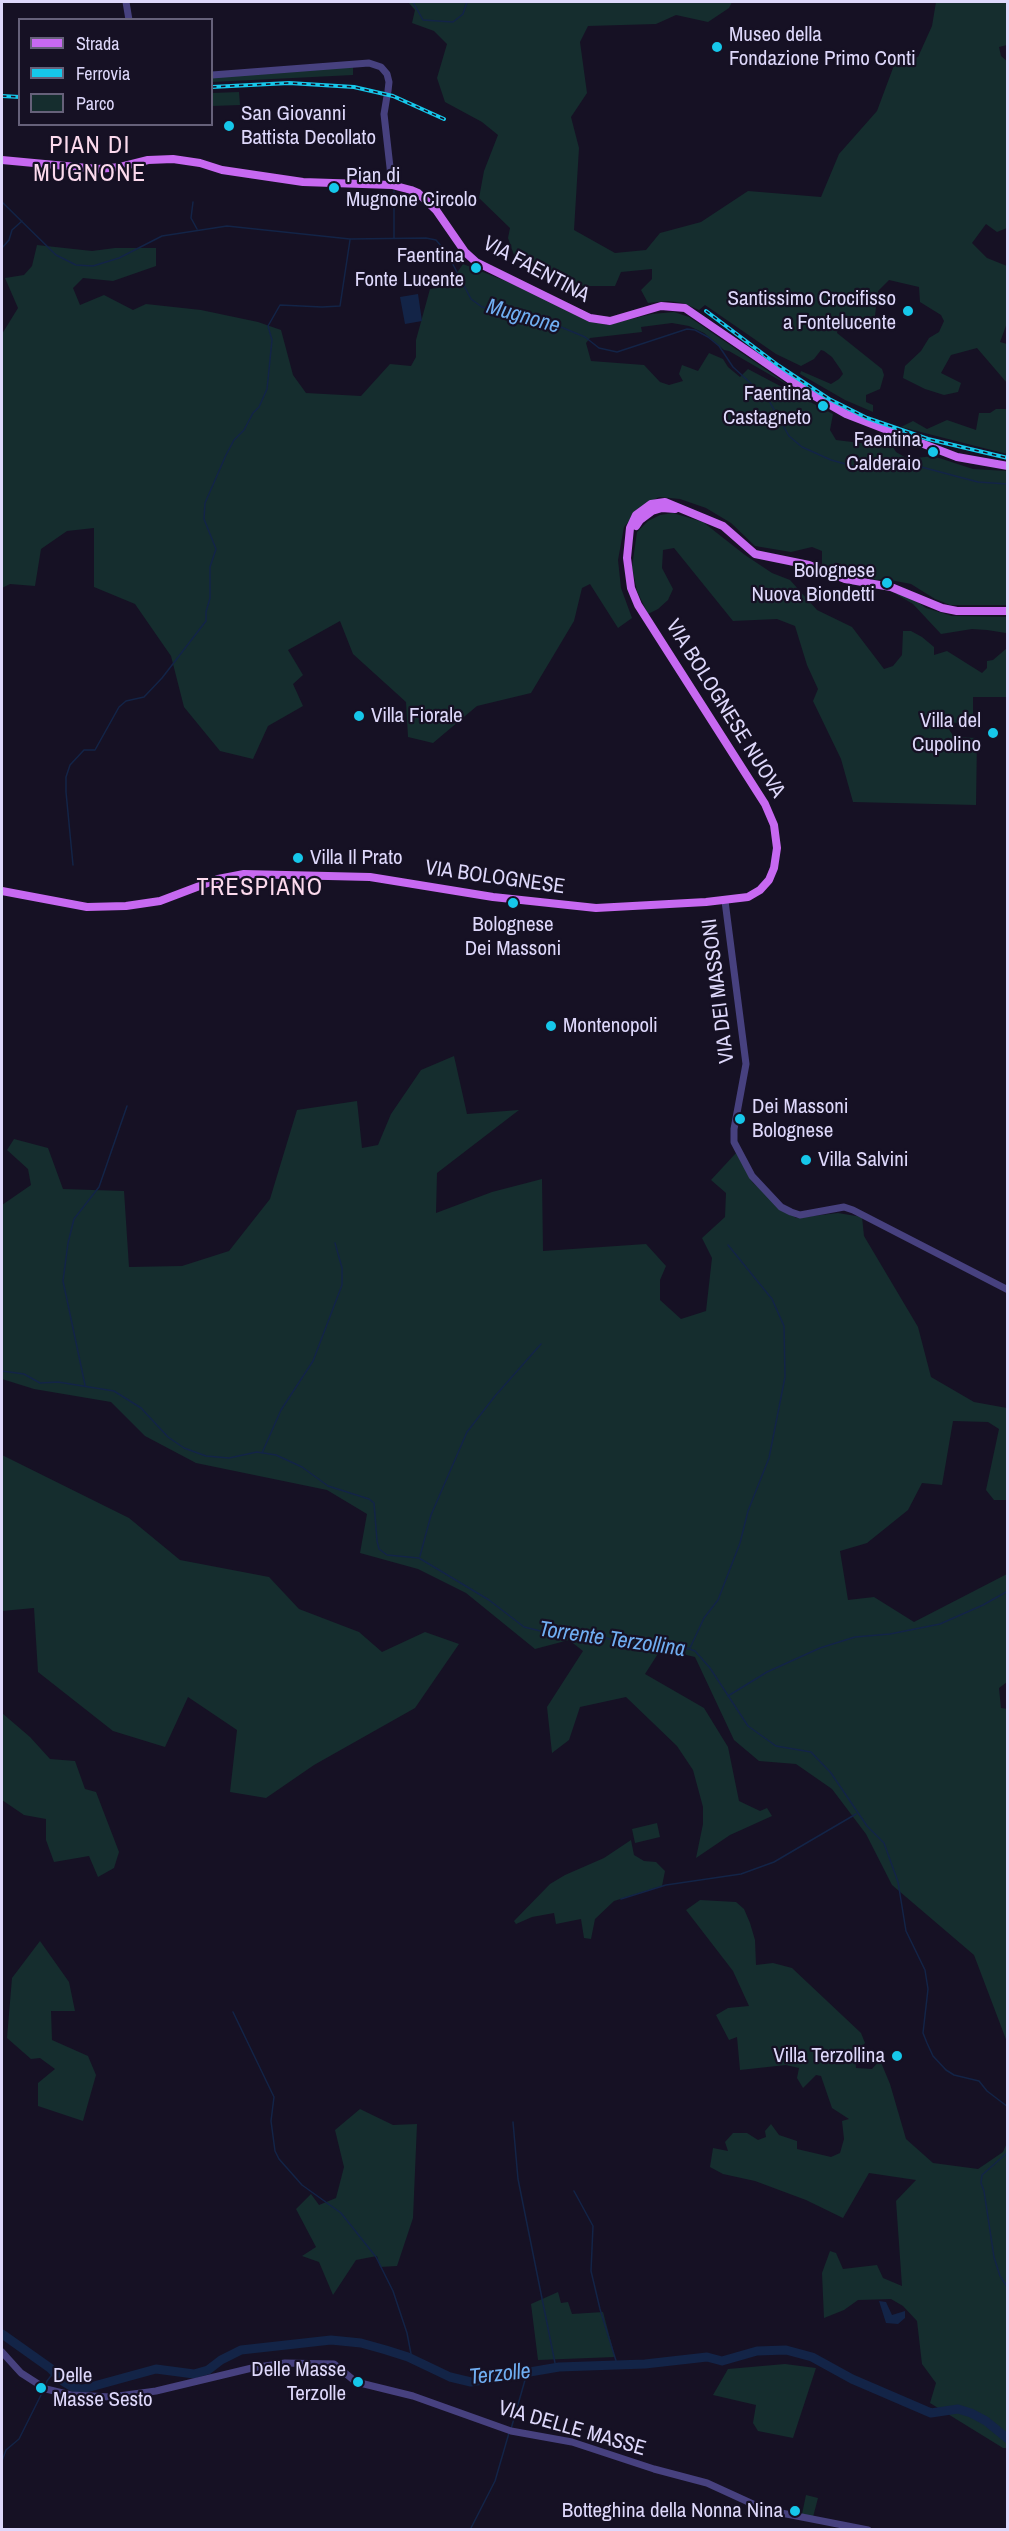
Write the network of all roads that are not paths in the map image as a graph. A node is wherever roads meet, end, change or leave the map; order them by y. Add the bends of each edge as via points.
1 (126, 2) edge
2 (129, 18) edge
3 (213, 75) edge
4 (2, 160) edge
5 (392, 185) junction
6 (1008, 466) edge
7 (1008, 611) edge
8 (2, 891) edge
9 (738, 900) joint
10 (725, 901) junction
11 (1008, 1290) edge
12 (2, 2352) edge
13 (868, 2529) edge

1 - 2 street
3 - 5 street via 377,65 389,82 384,109
4 - 5 main road, VIA FAENTINA via 98,169 148,159 173,159 303,182
5 - 6 main road, VIA FAENTINA via 418,193 476,262 590,318 610,321 661,306 685,308 846,414 957,457
7 - 9 main road, VIA BOLOGNESE NUOVA via 942,608 891,587 845,579 809,565 755,554 723,526 667,507 652,510 640,520 627,558 638,605 771,815 777,848 774,868 760,890
8 - 10 main road, VIA BOLOGNESE via 87,907 126,906 160,901 218,879 244,874 370,878 570,907
9 - 10 main road, VIA BOLOGNESE
10 - 11 street, VIA DEI MASSONI via 746,1064 734,1142 752,1176 781,1207 791,1212 800,1215 844,1207 854,1210
12 - 13 street, VIA DELLE MASSE via 21,2373 46,2389 111,2397 285,2363 334,2364 356,2382 413,2396 511,2431 573,2442 707,2483 766,2510

